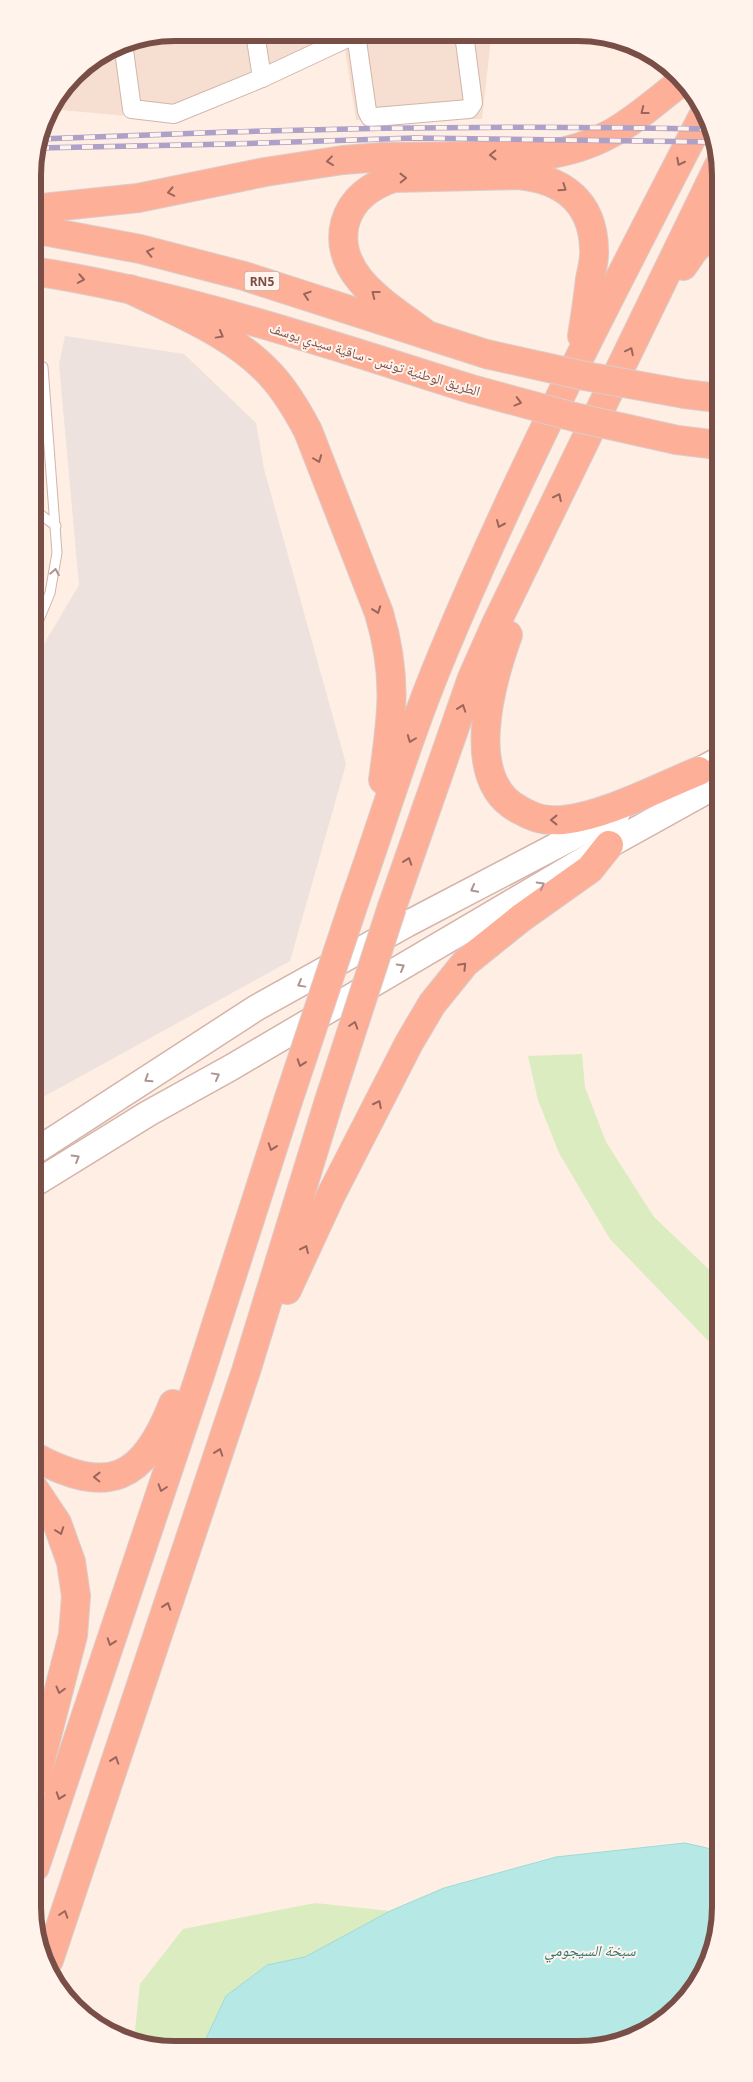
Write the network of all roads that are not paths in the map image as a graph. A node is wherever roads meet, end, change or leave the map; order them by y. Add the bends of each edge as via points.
1 (256, 41) edge
2 (341, 41) edge
3 (357, 41) edge
4 (465, 41) edge
5 (124, 51) edge
6 (262, 78) junction
7 (676, 85) edge
8 (700, 121) edge
9 (712, 180) edge
10 (42, 208) edge
11 (42, 231) edge
12 (712, 233) edge
13 (42, 273) edge
14 (130, 288) junction
15 (647, 316) junction
16 (427, 335) junction
17 (578, 361) junction
18 (43, 367) dead end
19 (712, 397) edge
20 (712, 444) edge
21 (42, 516) edge
22 (56, 526) junction
23 (540, 533) junction
24 (42, 603) edge
25 (45, 605) junction
26 (42, 614) edge
27 (712, 772) edge
28 (609, 845) junction
29 (373, 850) junction
30 (41, 1147) edge
31 (41, 1179) edge
32 (227, 1290) junction
33 (246, 1371) junction
34 (41, 1460) edge
35 (41, 1500) edge
36 (41, 1758) edge
37 (41, 1850) edge
38 (50, 1956) edge

1 - 6 street
2 - 6 street
3 - 4 street via 370,117 470,109
5 - 6 street via 132,110 174,114
7 -> 10 highway via 606,138 577,149 545,154 343,160 138,198
8 -> 17 highway
9 - 15 highway
16 -> 11 highway, RN5 via 236,274 140,250
12 - 15 highway via 694,250
13 -> 14 highway, الطريق الوطنية تونس - ساقية سيدي يوسف
14 -> 20 highway, الطريق الوطنية تونس - ساقية سيدي يوسف, bridge via 574,417 677,440
14 -> 29 highway via 215,332 253,358 285,391 308,431 379,613 389,652 392,712
23 -> 15 highway
16 -> 17 highway via 352,272 344,254 343,234 348,214 358,197 374,185 393,178 538,177 557,184 573,196 593,231 594,251
16 - 19 highway, RN5, bridge via 486,354 585,376
17 -> 29 highway via 507,507 442,654
18 - 22 lane
21 - 22 lane
25 -> 22 lane via 56,566
27 -> 23 highway via 592,815 563,820 537,820 513,807 498,791 488,768 485,739 492,688 535,562
33 -> 23 highway, bridge via 392,907 472,678
24 - 25 lane
25 - 26 lane
27 - 28 main road
27 -> 30 main road via 416,920 256,1008
31 -> 28 main road via 149,1113
33 -> 28 highway via 265,1340 330,1196 432,1004 465,963 521,918 590,870
29 -> 32 highway, bridge
32 -> 34 highway via 210,1314 158,1440 133,1468 117,1476 98,1478 78,1476
32 -> 37 highway
38 -> 33 highway
35 -> 36 highway via 57,1524 71,1562 76,1596 73,1635

